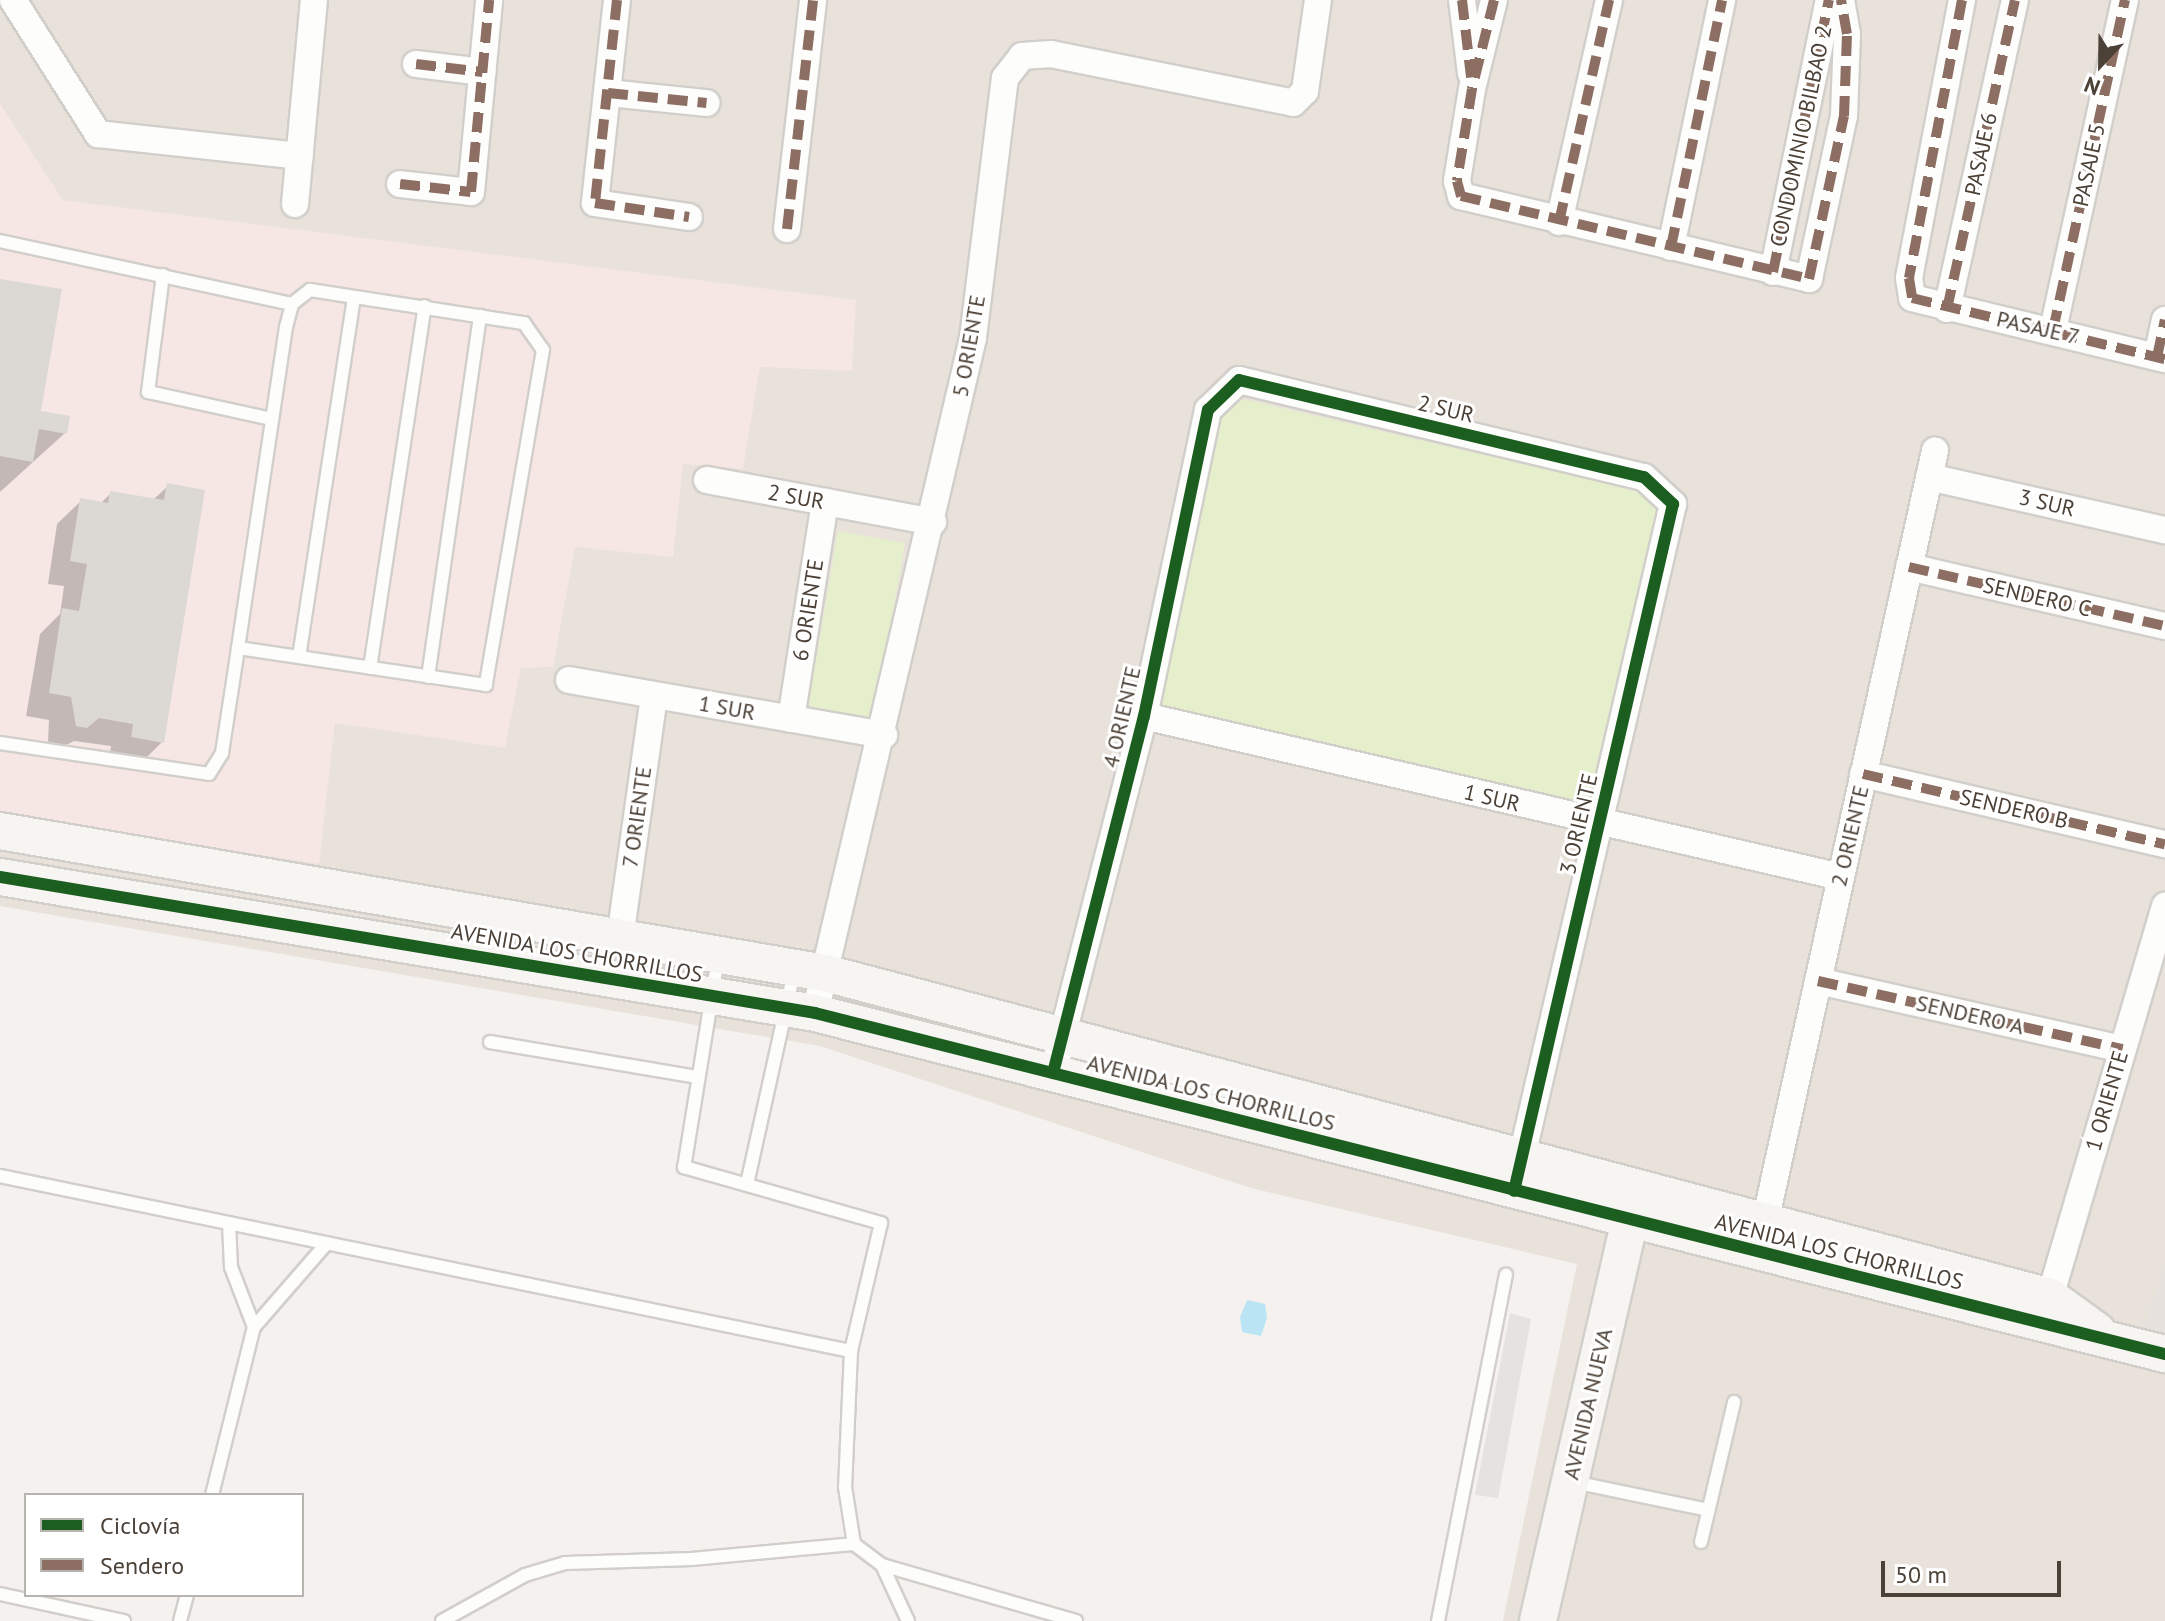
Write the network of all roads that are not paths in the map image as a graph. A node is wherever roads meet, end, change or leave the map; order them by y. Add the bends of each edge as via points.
1 (13, 0) edge
2 (314, 0) edge
3 (489, 0) edge
4 (617, 0) edge
5 (813, 0) edge
6 (1318, 0) edge
7 (1462, 0) edge
8 (1494, 0) edge
9 (1609, 0) edge
10 (1722, 0) edge
11 (1829, 0) edge
12 (1841, 0) edge
13 (1962, 0) edge
14 (2015, 0) edge
15 (2125, 0) edge
16 (416, 64) dead end
17 (483, 72) junction
18 (1472, 89) junction
19 (608, 93) junction
20 (706, 103) dead end
21 (300, 156) junction
22 (400, 184) dead end
23 (295, 204) dead end
24 (689, 217) dead end
25 (1559, 222) junction
26 (787, 229) dead end
27 (0, 241) edge
28 (1671, 247) junction
29 (1773, 272) junction
30 (163, 275) junction
31 (354, 297) junction
32 (292, 304) junction
33 (425, 306) junction
34 (1947, 309) junction
35 (480, 316) junction
36 (2165, 320) edge
37 (2053, 330) junction
38 (2161, 358) edge
39 (1239, 380) joint
40 (272, 419) junction
41 (1935, 451) dead end
42 (1644, 477) joint
43 (1929, 477) junction
44 (707, 480) dead end
45 (825, 502) junction
46 (933, 522) junction
47 (2165, 530) edge
48 (1909, 567) junction
49 (2165, 626) edge
50 (238, 648) junction
51 (299, 657) junction
52 (370, 668) junction
53 (428, 677) junction
54 (569, 680) dead end
55 (654, 696) junction
56 (1144, 716) junction
57 (791, 719) junction
58 (884, 735) junction
59 (0, 743) edge
60 (1863, 774) junction
61 (1600, 823) junction
62 (0, 831) edge
63 (2165, 844) edge
64 (0, 877) edge
65 (1841, 877) junction
66 (2165, 906) edge
67 (620, 938) junction
68 (718, 955) junction
69 (810, 970) junction
70 (1818, 981) junction
71 (712, 996) junction
72 (800, 1011) junction
73 (1063, 1036) junction
74 (490, 1042) dead end
75 (2123, 1049) junction
76 (1053, 1073) junction
77 (698, 1077) junction
78 (1323, 1105) junction
79 (1313, 1139) junction
80 (1518, 1174) junction
81 (0, 1176) edge
82 (747, 1184) junction
83 (1634, 1204) junction
84 (1765, 1222) junction
85 (229, 1223) junction
86 (327, 1243) junction
87 (1506, 1275) dead end
88 (2050, 1297) junction
89 (254, 1327) junction
90 (2109, 1341) junction
91 (851, 1351) junction
92 (2165, 1354) edge
93 (1734, 1402) dead end
94 (1570, 1482) junction
95 (212, 1493) edge
96 (1708, 1510) junction
97 (1701, 1542) dead end
98 (854, 1544) junction
99 (882, 1565) junction
100 (0, 1594) edge
101 (186, 1597) edge
102 (124, 1621) edge
103 (180, 1621) edge
104 (442, 1621) edge
105 (908, 1621) edge
106 (1076, 1621) edge
107 (1438, 1621) edge
108 (1538, 1621) edge

1 - 21 street via 98,134
2 - 21 street
3 - 17 street
4 - 19 street
5 - 26 street
6 - 46 street, 5 ORIENTE via 1305,91 1293,103 1051,54 1022,56 1012,64 1005,78 973,338
7 - 18 street, CONDOMINIO BILBAO 2
8 - 18 street, CONDOMINIO BILBAO 2
9 - 25 street
10 - 28 street
11 - 29 street, CONDOMINIO BILBAO 2
12 - 29 street, CONDOMINIO BILBAO 2 via 1847,34 1844,116 1809,279
13 - 34 street, PASAJE 7 via 1909,278 1912,298
14 - 34 street, PASAJE 6
15 - 37 street, PASAJE 5
16 - 17 street
17 - 22 street via 471,192
18 - 25 street, CONDOMINIO BILBAO 2 via 1457,181 1461,196
19 - 20 street
19 - 24 street via 595,203
21 - 23 street
25 - 28 street, CONDOMINIO BILBAO 2
27 - 30 lane
28 - 29 street, CONDOMINIO BILBAO 2
30 - 32 lane
30 - 40 lane via 148,392
31 - 32 lane via 310,290
31 - 33 lane
31 - 51 lane
32 - 40 lane
33 - 35 lane
33 - 52 lane
34 - 37 street, PASAJE 7
35 - 53 lane
35 - 53 lane via 524,323 543,350 486,685
36 - 38 street
37 - 38 street, PASAJE 7
39 - 42 street, 2 SUR
39 - 56 street, 4 ORIENTE via 1208,410
40 - 50 lane
41 - 43 street, 2 ORIENTE
42 - 61 street, 3 ORIENTE via 1673,504
43 - 47 street, 3 SUR
43 - 48 street, 2 ORIENTE
44 - 45 street, 2 SUR
45 - 46 street, 2 SUR
45 - 57 street, 6 ORIENTE
46 - 58 street, 5 ORIENTE
48 - 49 street, SENDERO C
48 - 60 street, 2 ORIENTE
50 - 51 lane
50 - 59 lane via 222,753 209,774
51 - 52 lane
52 - 53 lane
54 - 55 street, 1 SUR
55 - 57 street, 1 SUR
55 - 67 street, 7 ORIENTE
56 - 61 street, 1 SUR
56 - 73 street, 4 ORIENTE
57 - 58 street, 1 SUR
58 - 69 street, 5 ORIENTE
60 - 63 street, SENDERO B
60 - 65 street, 2 ORIENTE
61 - 65 street, 1 SUR
61 - 80 street, 3 ORIENTE
62 - 67 street, AVENIDA LOS CHORRILLOS
64 - 71 street, AVENIDA LOS CHORRILLOS
65 - 70 street, 2 ORIENTE
66 - 75 street, 1 ORIENTE
67 - 68 street, AVENIDA LOS CHORRILLOS
68 - 69 street, AVENIDA LOS CHORRILLOS
68 - 71 lane
69 - 72 street, 5 ORIENTE
69 - 73 street, AVENIDA LOS CHORRILLOS
70 - 75 street, SENDERO A
70 - 84 street, 2 ORIENTE
71 - 72 street, AVENIDA LOS CHORRILLOS
71 - 77 lane
72 - 76 street, AVENIDA LOS CHORRILLOS
72 - 82 lane
73 - 76 street, 4 ORIENTE
73 - 78 street, AVENIDA LOS CHORRILLOS
74 - 77 lane
75 - 88 street, 1 ORIENTE
76 - 79 street, AVENIDA LOS CHORRILLOS
77 - 82 lane via 684,1167
78 - 79 street
78 - 80 street, AVENIDA LOS CHORRILLOS
79 - 80 street, AVENIDA LOS CHORRILLOS
80 - 83 street, AVENIDA LOS CHORRILLOS
81 - 85 lane
82 - 91 lane via 881,1223
83 - 84 street, AVENIDA LOS CHORRILLOS
83 - 90 street, AVENIDA LOS CHORRILLOS
83 - 94 street, AVENIDA NUEVA
84 - 88 street, AVENIDA LOS CHORRILLOS
85 - 86 lane
85 - 89 lane via 231,1267
86 - 89 lane
86 - 91 lane
87 - 107 lane
88 - 90 street
89 - 95 lane
90 - 92 street, AVENIDA LOS CHORRILLOS
91 - 98 lane via 845,1487
93 - 96 lane
94 - 96 lane
94 - 108 street, AVENIDA NUEVA
96 - 97 lane
98 - 99 lane
98 - 104 lane via 565,1563 525,1575
99 - 105 lane
99 - 106 lane
100 - 102 lane
101 - 103 lane

